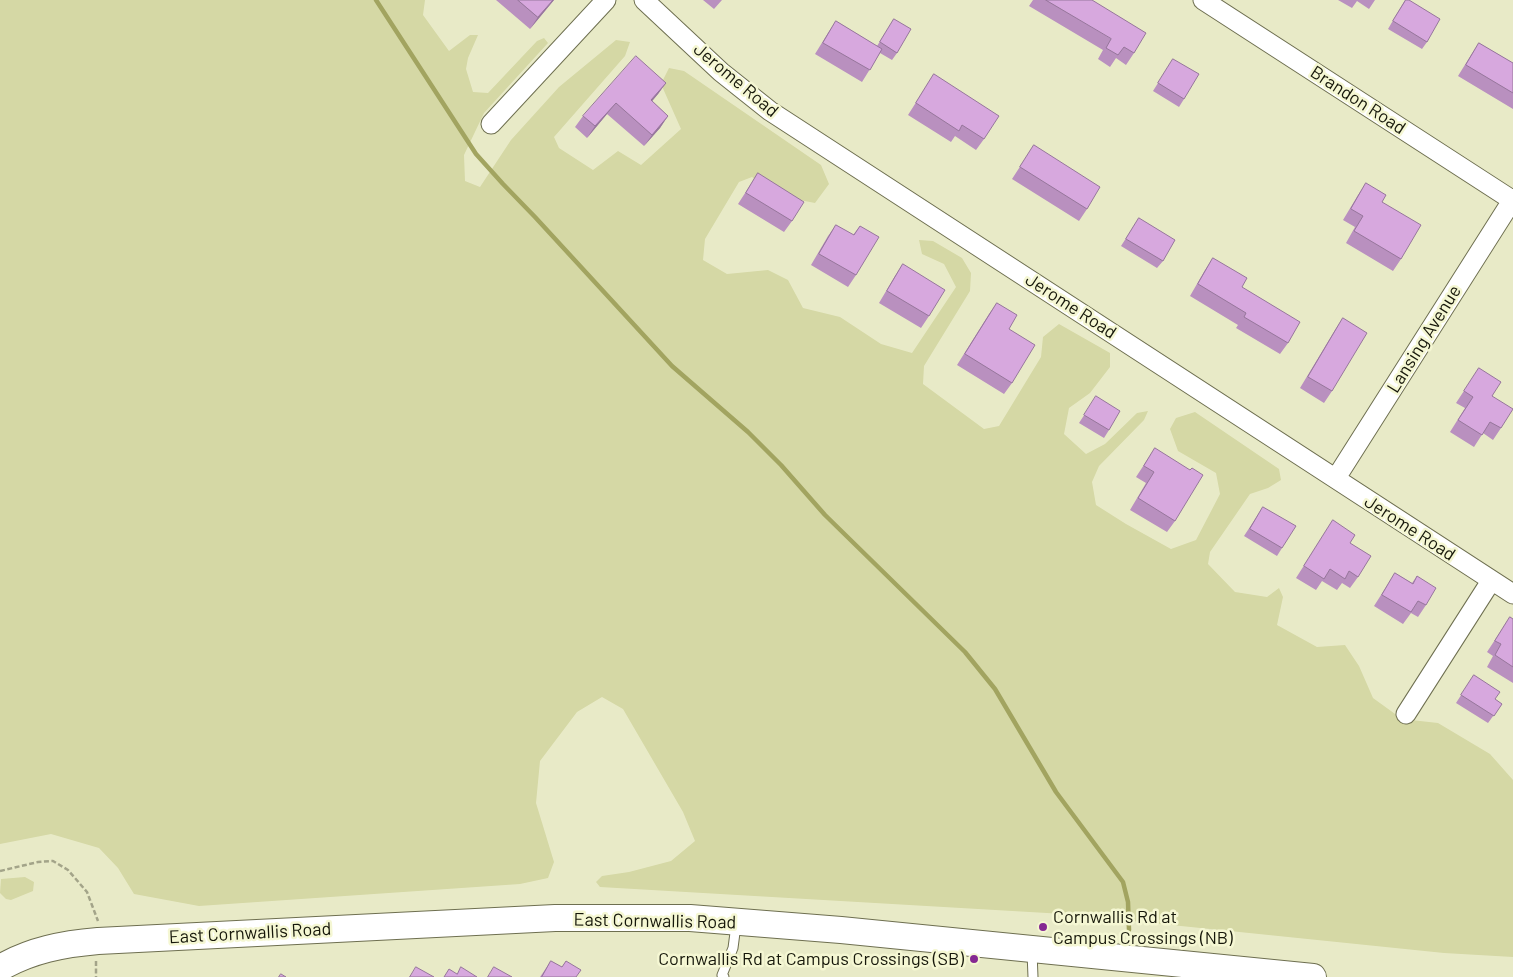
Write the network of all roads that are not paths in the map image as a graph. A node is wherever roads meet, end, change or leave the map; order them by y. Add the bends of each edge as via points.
1 (606, 0) edge
2 (644, 0) edge
3 (1203, 0) edge
4 (492, 124) dead end
5 (1513, 200) edge
6 (1336, 478) junction
7 (1491, 581) junction
8 (1513, 594) edge
9 (1406, 714) dead end
10 (736, 922) junction
11 (1032, 949) junction
12 (0, 968) edge
13 (723, 976) edge
14 (1033, 977) edge
15 (1313, 977) edge

1 - 4 street
2 - 6 street, Jerome Road via 721,72 770,111
3 - 5 street, Brandon Road
5 - 6 street, Lansing Avenue
6 - 7 street, Jerome Road
7 - 8 street, Jerome Road
7 - 9 street
10 - 11 street, East Cornwallis Road
10 - 12 street, East Cornwallis Road via 690,918 555,918 98,941 42,950
10 - 13 lane via 733,948
11 - 14 lane
11 - 15 street, East Cornwallis Road

